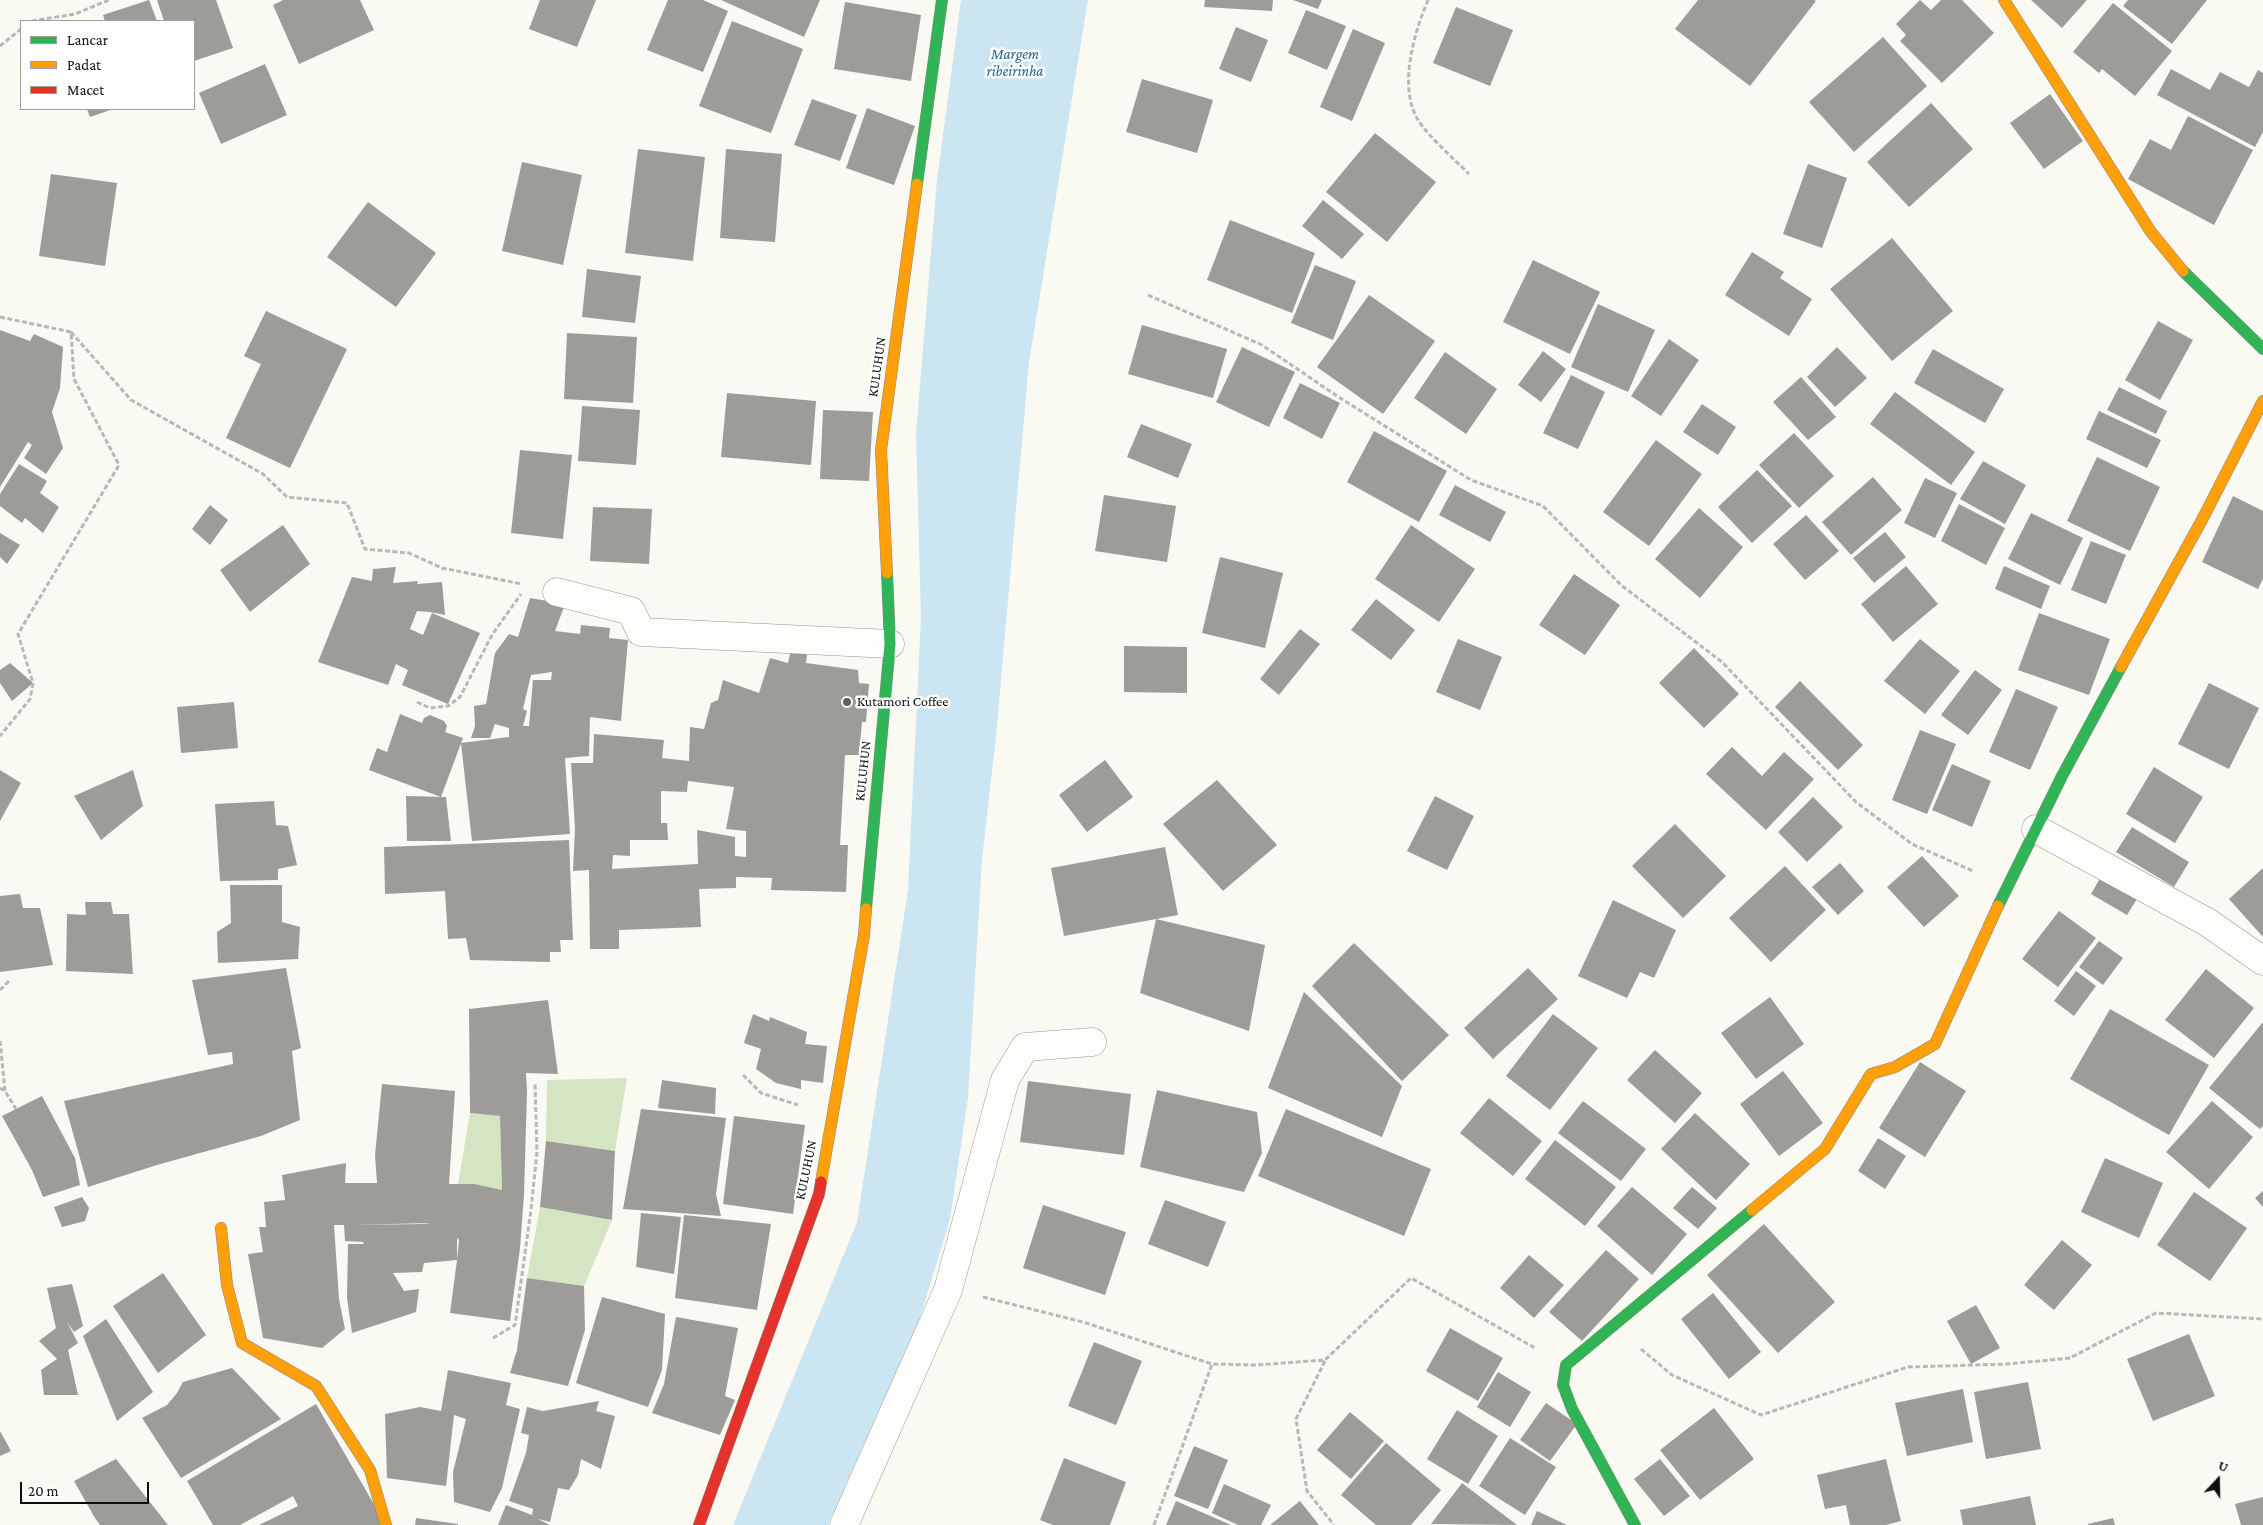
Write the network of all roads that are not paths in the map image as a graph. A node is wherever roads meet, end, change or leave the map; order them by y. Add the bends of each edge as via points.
1 (942, 0) edge
2 (2004, 0) edge
3 (2263, 349) edge
4 (2263, 402) edge
5 (557, 592) road end
6 (890, 644) junction
7 (2036, 829) junction
8 (2263, 961) edge
9 (1092, 1042) dead end
10 (221, 1228) dead end
11 (386, 1525) edge
12 (699, 1525) edge
13 (844, 1525) edge
14 (1635, 1525) edge

1 - 6 street, KULUHUN via 881,450
2 - 3 street via 2150,232 2183,271
4 - 7 street
5 - 6 street via 632,611 641,632
6 - 12 street, KULUHUN via 864,935 819,1194
7 - 8 street via 2207,922
7 - 14 street via 1935,1044 1895,1067 1871,1074 1825,1149 1566,1365 1563,1385 1572,1409
9 - 13 street via 1025,1047 1005,1080 948,1290
10 - 11 street via 227,1285 242,1343 316,1386 370,1470

